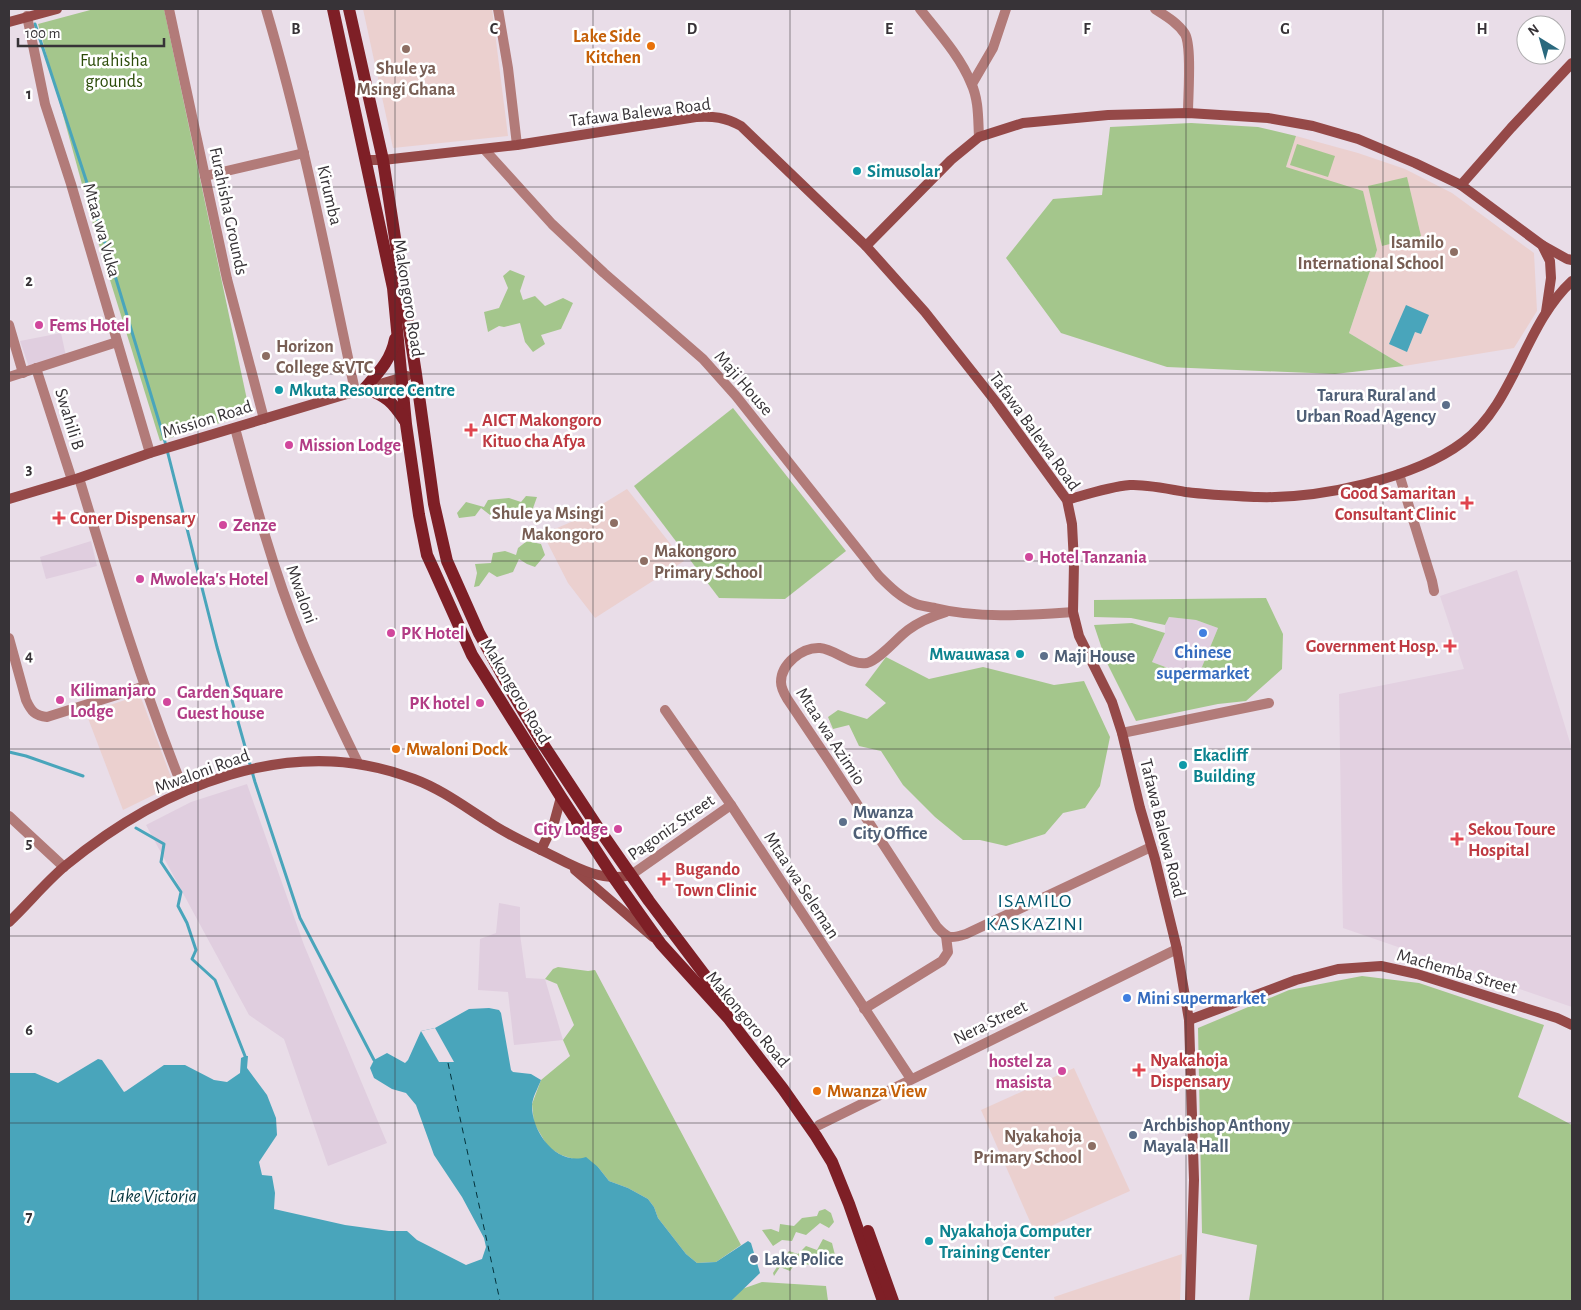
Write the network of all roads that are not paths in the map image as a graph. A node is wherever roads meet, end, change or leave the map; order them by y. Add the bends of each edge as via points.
1 (57, 9) edge
2 (169, 9) edge
3 (266, 9) edge
4 (333, 9) edge
5 (349, 9) edge
6 (498, 9) edge
7 (920, 9) edge
8 (1006, 9) edge
9 (1155, 9) edge
10 (27, 16) junction
11 (9, 22) edge
12 (1572, 63) edge
13 (972, 84) junction
14 (1188, 113) junction
15 (979, 137) junction
16 (516, 145) junction
17 (484, 149) junction
18 (304, 153) junction
19 (366, 160) junction
20 (383, 160) junction
21 (205, 176) junction
22 (1461, 186) junction
23 (1542, 245) junction
24 (866, 246) junction
25 (1572, 260) edge
26 (1572, 281) edge
27 (1546, 312) junction
28 (9, 325) edge
29 (397, 331) junction
30 (117, 342) junction
31 (36, 368) junction
32 (23, 373) junction
33 (416, 374) junction
34 (9, 377) edge
35 (402, 377) junction
36 (360, 389) junction
37 (264, 419) junction
38 (406, 424) junction
39 (235, 428) junction
40 (155, 451) junction
41 (1399, 474) junction
42 (76, 479) junction
43 (9, 499) edge
44 (1067, 500) junction
45 (1434, 591) dead end
46 (947, 612) junction
47 (1073, 612) junction
48 (9, 638) edge
49 (145, 686) junction
50 (1269, 703) dead end
51 (665, 710) dead end
52 (1122, 733) junction
53 (358, 763) junction
54 (184, 791) junction
55 (561, 797) junction
56 (731, 805) junction
57 (9, 816) edge
58 (1151, 846) junction
59 (540, 850) junction
60 (568, 863) junction
61 (64, 867) junction
62 (631, 876) junction
63 (614, 878) junction
64 (9, 922) edge
65 (946, 936) junction
66 (661, 944) junction
67 (1177, 949) junction
68 (864, 1010) junction
69 (1189, 1020) junction
70 (1572, 1025) edge
71 (911, 1079) junction
72 (819, 1125) junction
73 (883, 1301) edge
74 (893, 1301) edge
75 (1190, 1301) edge

1 - 10 street
2 - 21 street, Furahisha Grounds
3 - 18 street, Kirumba
4 - 19 main road, Makongoro Road
5 - 20 main road, Makongoro Road
6 - 16 street
7 - 13 street
8 - 13 street via 993,48
9 - 14 street via 1176,23 1186,35 1189,51
10 - 11 street
10 - 30 street, Mtaa wa Vuka via 45,104 72,184
12 - 22 street
13 - 15 street via 978,107
14 - 15 street via 1108,115 1023,123
14 - 22 street via 1268,118 1313,126 1366,143
15 - 24 street via 951,160
16 - 17 street, Tafawa Balewa Road
16 - 24 street, Tafawa Balewa Road via 696,117 728,119 741,126
17 - 20 street, Tafawa Balewa Road
17 - 46 street, Maji House via 552,224 703,359 879,576 916,604
18 - 21 street
18 - 36 street, Kirumba
19 - 20 street, Tafawa Balewa Road
19 - 29 main road, Makongoro Road via 393,288
20 - 33 main road, Makongoro Road
21 - 37 street, Furahisha Grounds via 229,288
22 - 23 street
23 - 25 street
23 - 27 street via 1550,261
24 - 44 street, Tafawa Balewa Road via 925,312
26 - 27 street
27 - 41 street via 1485,422 1464,442 1440,457
28 - 32 street
29 - 35 main road, Makongoro Road
29 - 36 main road via 393,351 383,367
30 - 31 street
30 - 40 street, Mtaa wa Vuka
31 - 32 street
31 - 42 street, Swahili B
32 - 34 street
33 - 35 street, Mission Road
33 - 62 main road, Makongoro Road via 434,504 447,561 479,633 510,689
35 - 36 street, Mission Road
35 - 38 main road, Makongoro Road
36 - 37 street, Mission Road
36 - 38 main road via 385,396 398,409
37 - 39 street, Mission Road
38 - 55 main road, Makongoro Road via 427,555 472,655
39 - 40 street, Mission Road
39 - 53 street, Mwaloni via 275,568 294,620
40 - 42 street, Mission Road
41 - 44 street via 1310,494 1260,497 1132,485 1103,489
41 - 45 street
42 - 43 street, Mission Road
42 - 49 street
44 - 47 street, Tafawa Balewa Road via 1072,524
46 - 47 street, Maji House via 1022,615
46 - 65 street, Mtaa wa Azimio via 927,618 909,629 866,663 854,662 821,648 808,649 787,664 781,682 788,700
47 - 52 street, Tafawa Balewa Road via 1079,636 1112,702
48 - 49 street via 26,700 37,716 47,717
49 - 54 street
50 - 52 street
51 - 56 street, Mtaa wa Seleman
52 - 58 street, Tafawa Balewa Road
53 - 54 street, Mwaloni Road via 312,761 264,766
53 - 59 street, Mwaloni Road via 416,779
54 - 61 street, Mwaloni Road via 114,829
55 - 59 street via 554,823
55 - 63 main road, Makongoro Road
56 - 62 street, Pagoniz Street
56 - 68 street, Mtaa wa Seleman
57 - 61 street
58 - 65 street via 966,934 956,938
58 - 67 street, Tafawa Balewa Road
59 - 60 street, Mwaloni Road
60 - 63 street, Mwaloni Road
60 - 66 street
61 - 64 street, Mwaloni Road
62 - 63 street, Mwaloni Road
62 - 72 main road, Makongoro Road
63 - 66 main road, Makongoro Road
65 - 68 street via 948,952 942,961
66 - 73 main road, Makongoro Road via 728,1019 816,1136 832,1162
67 - 69 street, Tafawa Balewa Road
67 - 71 street, Nera Street
68 - 71 street, Mtaa wa Seleman
69 - 70 street, Machemba Street via 1296,980 1338,969 1381,966 1450,983
69 - 75 street, Tafawa Balewa Road via 1194,1180
71 - 72 street, Nera Street
72 - 74 main road, Makongoro Road via 839,1156

